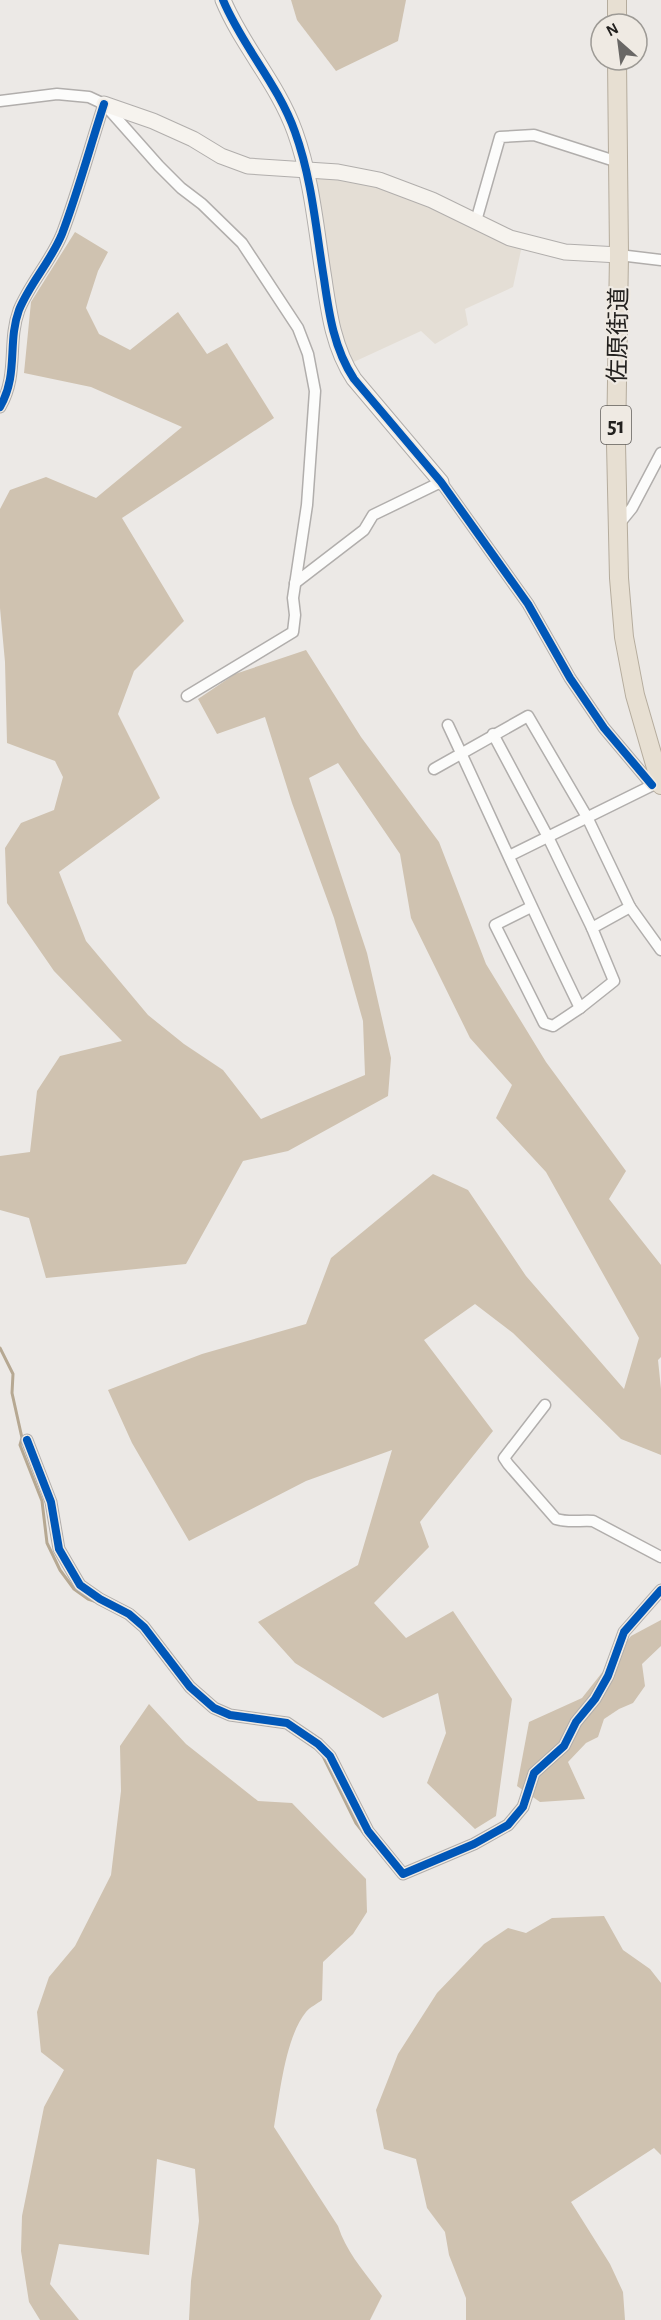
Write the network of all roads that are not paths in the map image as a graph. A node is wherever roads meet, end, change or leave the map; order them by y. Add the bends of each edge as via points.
1 (223, 0) edge
2 (617, 72) edge
3 (0, 101) edge
4 (104, 104) junction
5 (618, 162) junction
6 (306, 170) junction
7 (476, 221) junction
8 (619, 255) junction
9 (661, 260) edge
10 (0, 407) edge
11 (661, 453) edge
12 (441, 482) junction
13 (618, 524) junction
14 (295, 583) junction
15 (187, 696) dead end
16 (448, 725) dead end
17 (493, 734) junction
18 (460, 752) junction
19 (434, 769) dead end
20 (658, 784) edge
21 (587, 817) junction
22 (548, 837) junction
23 (509, 856) junction
24 (531, 907) junction
25 (630, 907) junction
26 (592, 928) junction
27 (661, 950) edge
28 (580, 1008) junction
29 (545, 1405) dead end
30 (27, 1440) dead end
31 (661, 1557) edge
32 (661, 1590) edge

1 - 6 street via 288,116
2 - 5 highway, 佐原街道 / 51
3 - 4 street via 57,94 89,97
4 - 6 street via 153,121 233,161 267,169
4 - 10 street via 61,235 19,311 13,370
4 - 14 street via 159,166 242,243 298,328 315,391 307,505
5 - 7 street via 534,135 500,137
5 - 8 highway, 佐原街道 / 51
6 - 7 street via 379,180
6 - 12 street via 331,326 345,366
7 - 8 street via 510,238 565,252
8 - 9 street
8 - 13 highway, 佐原街道 / 51
11 - 13 street via 632,508
12 - 14 street via 373,515 364,530
12 - 20 street via 528,604 604,728
13 - 20 highway, 佐原街道 / 51 via 624,636
14 - 15 street via 293,632
16 - 18 street
17 - 18 street
17 - 21 street via 528,716
17 - 22 street
18 - 19 street
18 - 23 street
20 - 21 street
21 - 22 street
21 - 25 street
22 - 23 street
22 - 26 street
23 - 24 street
24 - 28 street
24 - 28 street via 495,925 544,1023 553,1026
25 - 26 street
25 - 27 street
26 - 28 street via 614,981
29 - 31 street via 504,1458 508,1464 556,1519 592,1521
30 - 32 street via 51,1502 59,1549 80,1585 137,1621 190,1687 214,1708 230,1715 287,1723 324,1749 368,1831 403,1874 508,1825 523,1807 534,1773 564,1746 576,1722 595,1699 624,1632

